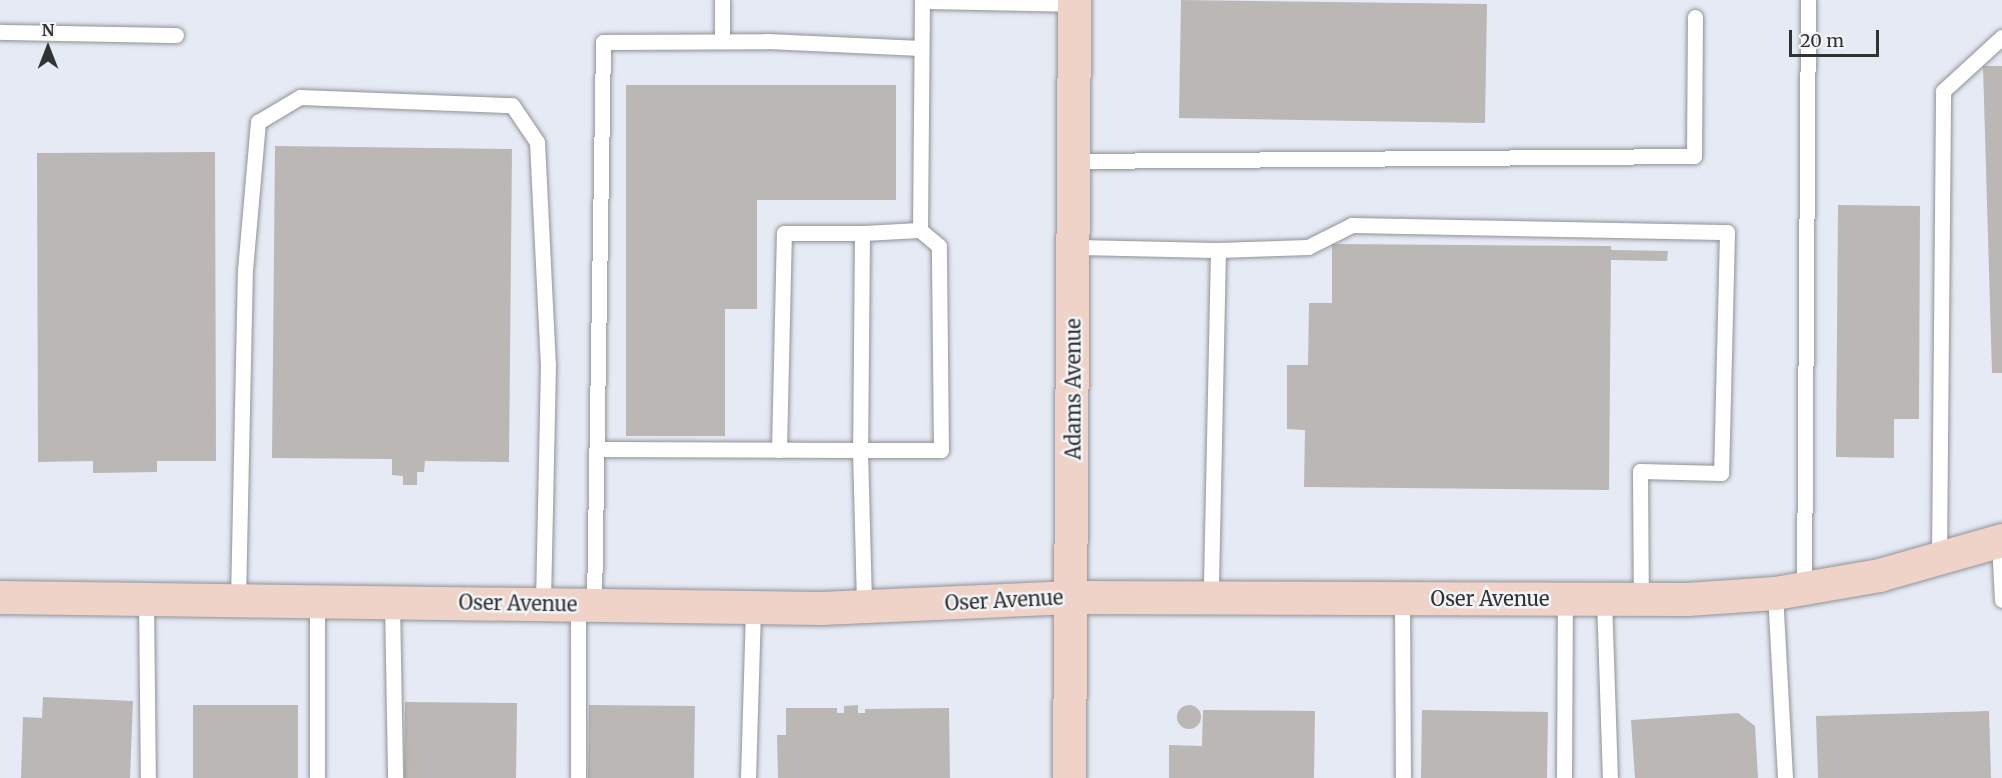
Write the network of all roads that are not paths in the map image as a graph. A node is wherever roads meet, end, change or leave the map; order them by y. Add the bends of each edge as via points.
1 (722, 0) edge
2 (1808, 0) edge
3 (922, 1) edge
4 (1074, 2) edge
5 (1695, 17) dead end
6 (0, 32) edge
7 (176, 35) dead end
8 (2002, 37) edge
9 (722, 41) junction
10 (921, 48) junction
11 (1074, 161) junction
12 (920, 230) junction
13 (862, 233) junction
14 (1074, 247) junction
15 (1218, 250) junction
16 (597, 449) junction
17 (779, 450) junction
18 (860, 450) junction
19 (2001, 541) edge
20 (1939, 559) junction
21 (1790, 591) junction
22 (0, 597) edge
23 (1073, 597) junction
24 (1210, 597) junction
25 (1402, 598) junction
26 (146, 599) junction
27 (1565, 599) junction
28 (1604, 599) junction
29 (1641, 599) junction
30 (237, 600) junction
31 (2002, 600) edge
32 (317, 601) junction
33 (393, 601) junction
34 (543, 603) junction
35 (586, 604) junction
36 (864, 606) junction
37 (753, 607) junction
38 (148, 778) edge
39 (317, 778) edge
40 (395, 778) edge
41 (578, 778) edge
42 (748, 778) edge
43 (1070, 778) edge
44 (1403, 778) edge
45 (1564, 778) edge
46 (1610, 778) edge
47 (1785, 778) edge

1 - 9 lane
2 - 21 lane
3 - 4 lane
3 - 10 lane
4 - 11 street, Adams Avenue
5 - 11 lane via 1694,156
6 - 7 lane
8 - 20 lane via 1943,91
9 - 10 lane
9 - 16 lane via 603,42
10 - 12 lane
11 - 14 street, Adams Avenue
12 - 13 lane
12 - 18 lane via 939,246 941,450
13 - 17 lane via 784,233
13 - 18 lane
14 - 15 lane
14 - 23 street, Adams Avenue
15 - 24 lane
15 - 29 lane via 1308,247 1352,225 1726,232 1721,473 1640,471
16 - 17 lane
16 - 35 lane
17 - 18 lane
18 - 36 lane
19 - 20 street, Oser Avenue
19 - 31 lane
20 - 21 street, Oser Avenue
21 - 29 street, Oser Avenue
21 - 47 lane
22 - 26 street, Oser Avenue
23 - 24 street, Oser Avenue
23 - 36 street, Oser Avenue
23 - 43 street, Adams Avenue
24 - 25 street, Oser Avenue
25 - 27 street, Oser Avenue
25 - 44 lane
26 - 30 street, Oser Avenue
26 - 38 lane
27 - 28 street, Oser Avenue
27 - 45 lane
28 - 29 street, Oser Avenue
28 - 46 lane
30 - 32 street, Oser Avenue
30 - 34 lane via 245,270 258,122 300,97 512,105 537,142 548,364
32 - 33 street, Oser Avenue
32 - 39 lane
33 - 34 street, Oser Avenue
33 - 40 lane
34 - 35 street, Oser Avenue
35 - 37 street, Oser Avenue
35 - 41 lane
36 - 37 street, Oser Avenue
37 - 42 lane

